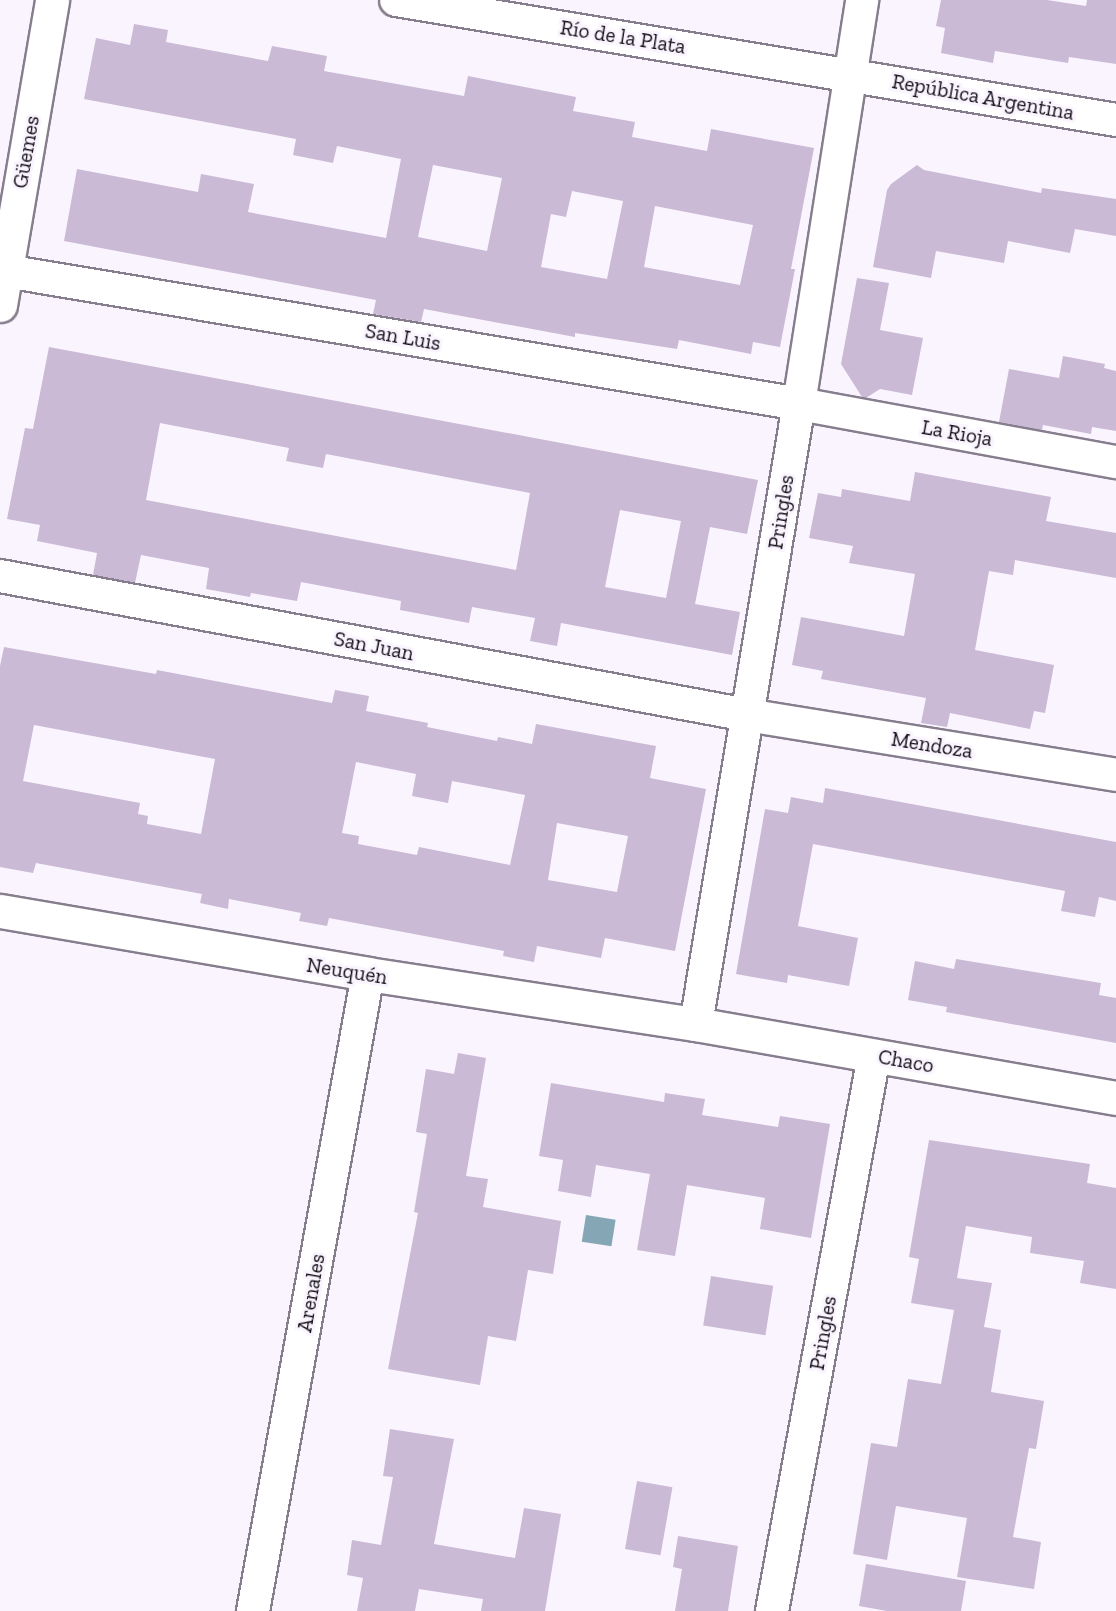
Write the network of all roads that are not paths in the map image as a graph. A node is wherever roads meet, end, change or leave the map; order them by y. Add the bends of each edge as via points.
1 (52, 0) edge
2 (396, 0) edge
3 (862, 0) edge
4 (850, 74) junction
5 (1116, 120) edge
6 (6, 271) junction
7 (0, 305) edge
8 (799, 404) junction
9 (1116, 462) edge
10 (0, 576) edge
11 (747, 715) junction
12 (1116, 775) edge
13 (0, 911) edge
14 (368, 974) junction
15 (696, 1024) junction
16 (874, 1056) junction
17 (1116, 1098) edge
18 (253, 1611) edge
19 (772, 1611) edge

1 - 6 main road, Güemes
2 - 4 street, Río de la Plata
3 - 4 street, Pringles
4 - 5 street, República Argentina
4 - 8 street, Pringles
6 - 7 main road, Güemes
6 - 8 street, San Luis
8 - 9 street, La Rioja
8 - 11 street, Pringles
10 - 11 street, San Juan
11 - 12 street, Mendoza
11 - 15 street, Pringles
13 - 14 main road, Neuquén
14 - 15 main road, Neuquén
14 - 18 street, Arenales
15 - 16 main road, Chaco
16 - 17 main road, Chaco
16 - 19 street, Pringles

